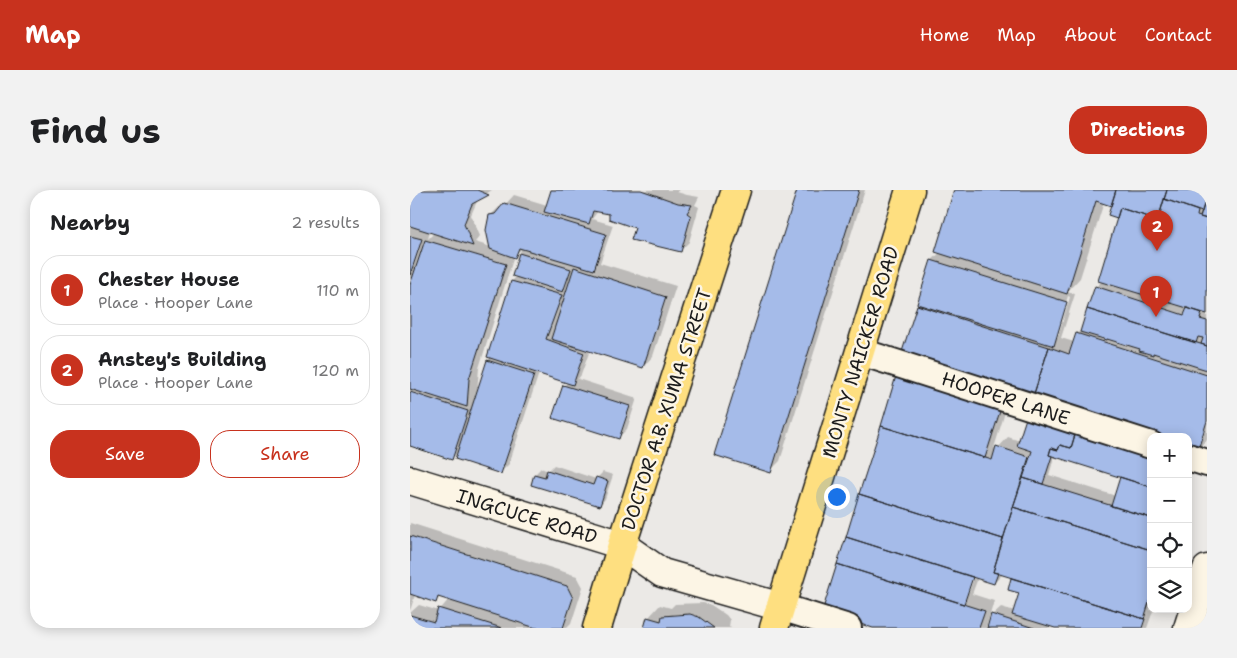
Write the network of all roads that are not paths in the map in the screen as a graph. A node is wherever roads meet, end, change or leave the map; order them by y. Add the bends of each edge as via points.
1 (736, 190) edge
2 (910, 190) edge
3 (861, 352) junction
4 (1147, 444) edge
5 (1192, 458) edge
6 (1207, 463) edge
7 (410, 480) edge
8 (622, 545) junction
9 (1207, 569) edge
10 (778, 618) edge
11 (597, 628) edge
12 (848, 628) edge
13 (1188, 628) edge

1 - 8 main road, DOCTOR A.B. XUMA STREET
2 - 3 main road, MONTY NAICKER ROAD
3 - 4 street, HOOPER LANE
3 - 10 main road, MONTY NAICKER ROAD
5 - 6 street
7 - 8 street, INGCUCE ROAD
8 - 10 street, INGCUCE ROAD via 662,573
8 - 11 main road, DOCTOR A.B. XUMA STREET
9 - 13 street
10 - 12 street

